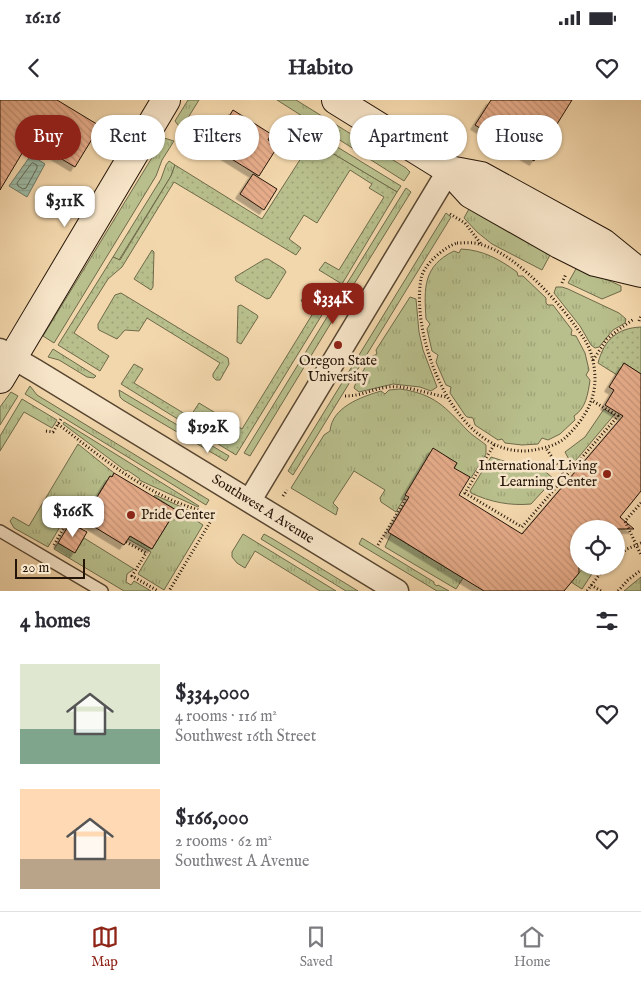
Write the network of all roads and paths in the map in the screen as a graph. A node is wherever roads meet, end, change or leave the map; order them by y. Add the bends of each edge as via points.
1 (166, 100) edge
2 (336, 100) edge
3 (449, 170) junction
4 (430, 201) junction
5 (481, 244) junction
6 (640, 272) edge
7 (634, 319) dead end
8 (593, 360) junction
9 (4, 362) edge
10 (345, 396) dead end
11 (447, 397) junction
12 (591, 400) junction
13 (61, 419) dead end
14 (58, 424) junction
15 (46, 431) dead end
16 (494, 445) junction
17 (546, 448) junction
18 (565, 477) junction
19 (408, 497) dead end
20 (250, 500) junction
21 (641, 503) edge
22 (66, 524) dead end
23 (0, 531) edge
24 (126, 542) dead end
25 (641, 543) edge
26 (378, 545) dead end
27 (636, 545) junction
28 (625, 552) edge
29 (641, 555) edge
30 (46, 558) junction
31 (641, 570) edge
32 (599, 575) edge
33 (591, 585) junction
34 (102, 591) edge
35 (158, 591) edge
36 (169, 591) edge
37 (398, 591) edge
38 (587, 591) edge
39 (601, 591) edge
40 (618, 591) edge

1 - 9 main road
2 - 3 main road
3 - 4 street
3 - 6 main road via 471,194 559,244 595,262
4 - 5 path via 465,223
4 - 20 street
5 - 8 path via 522,266 564,312 587,343
5 - 11 path via 448,246 434,257 421,277 422,325 430,357
7 - 8 path via 607,339
8 - 12 path via 595,378
9 - 20 street, Southwest A Avenue
10 - 11 path via 400,387
11 - 16 path via 469,426
12 - 17 path via 576,427 562,440
12 - 18 path via 618,416
13 - 14 path
14 - 15 path via 53,432
14 - 36 path via 131,479 194,510 215,514
16 - 17 path via 511,450
16 - 18 path via 465,493 522,527
17 - 18 path
19 - 26 path
20 - 37 street, Southwest A Avenue
21 - 27 path via 625,521
22 - 30 path
23 - 30 lane
24 - 35 path via 146,553 132,576
25 - 27 path
27 - 28 path
27 - 29 path
30 - 34 lane
31 - 40 path
32 - 33 path
33 - 38 path
33 - 39 path

